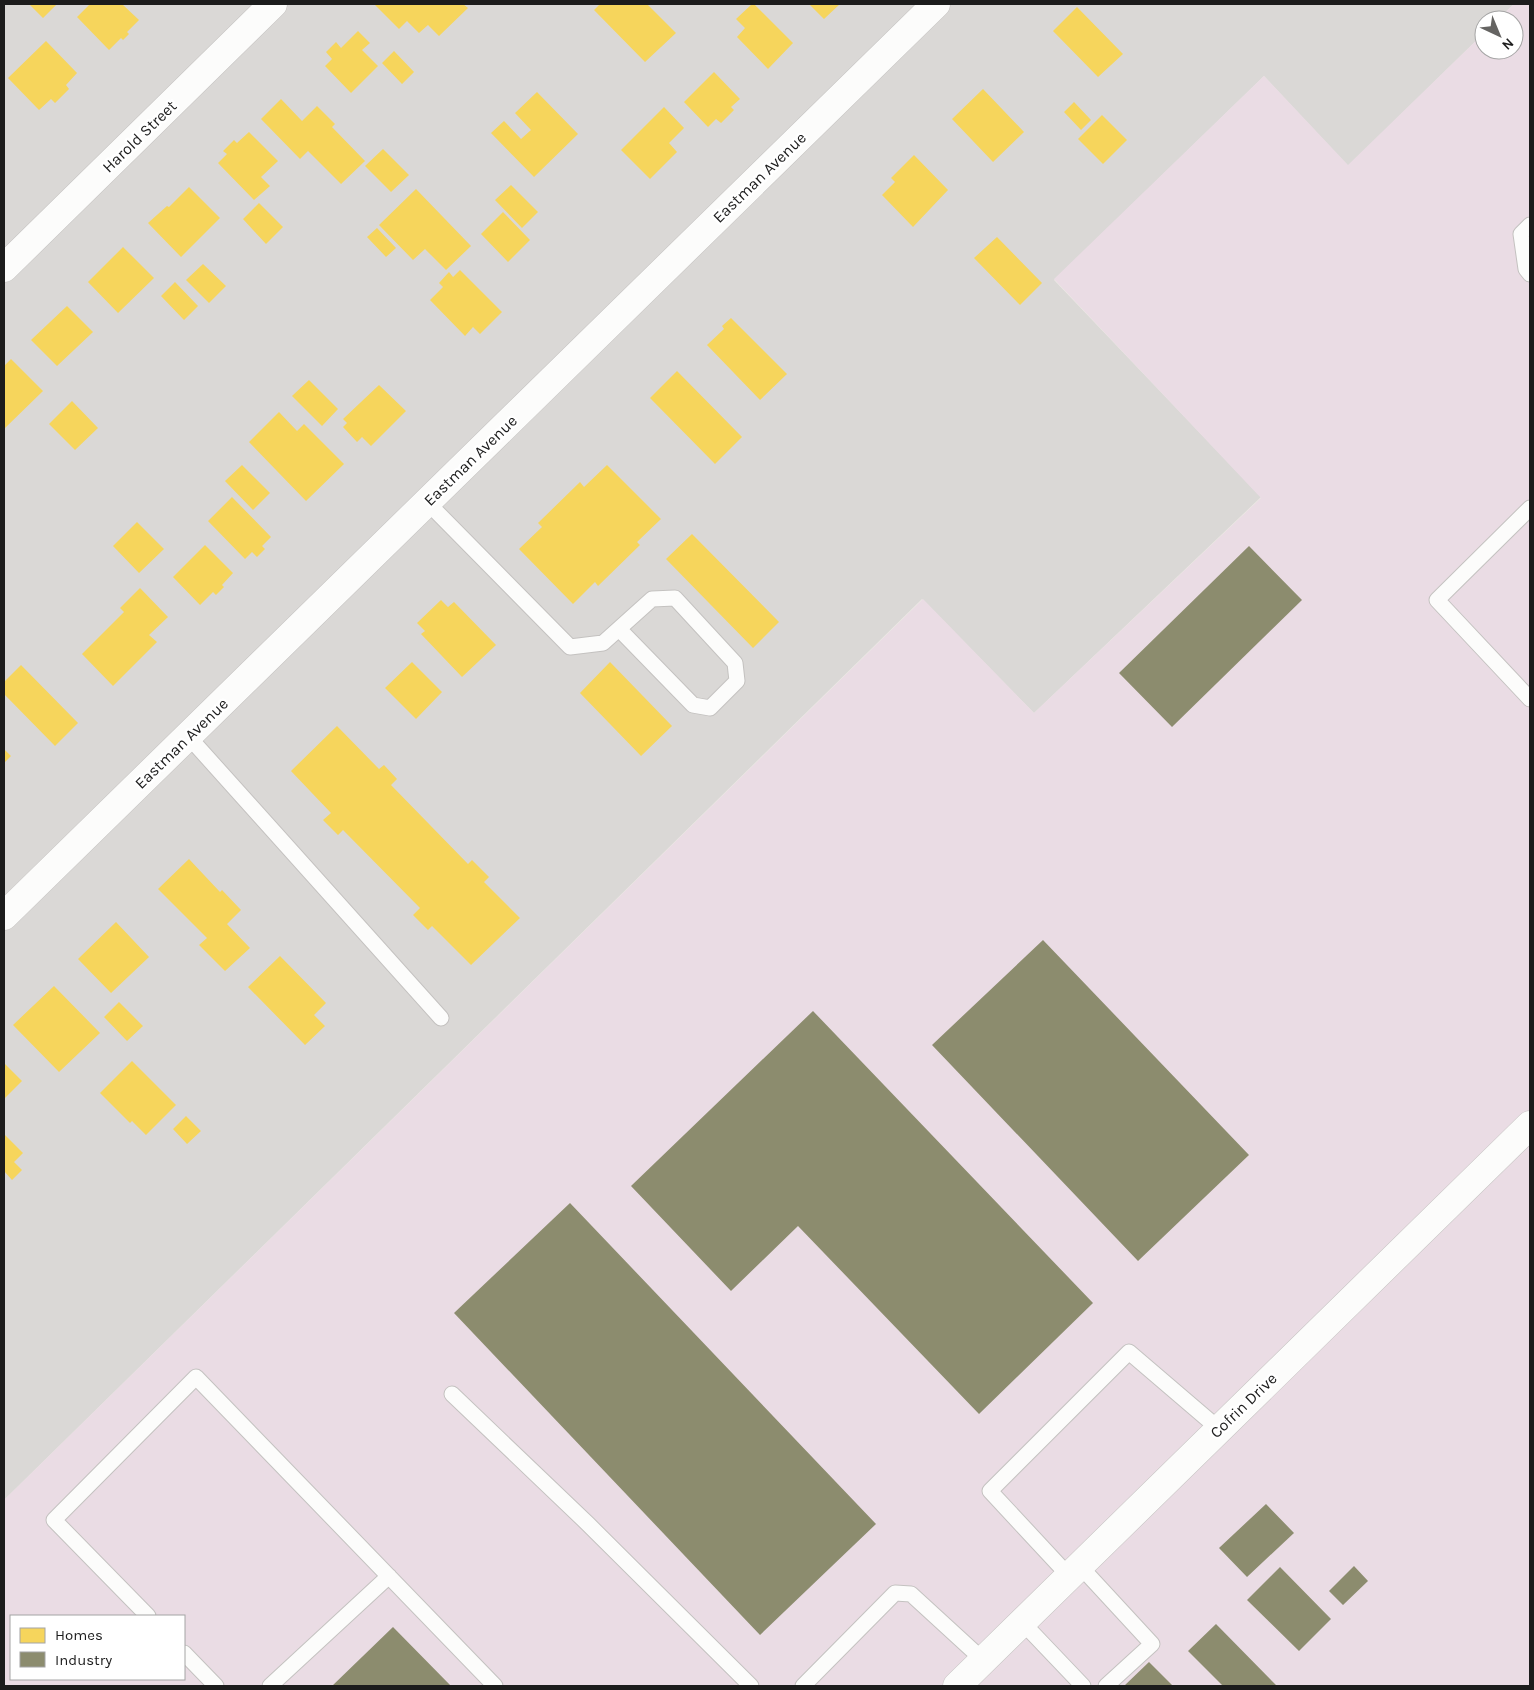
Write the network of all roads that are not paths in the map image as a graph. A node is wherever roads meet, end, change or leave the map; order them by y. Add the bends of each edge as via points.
1 (273, 4) edge
2 (936, 4) edge
3 (1530, 225) edge
4 (4, 268) edge
5 (1530, 274) edge
6 (427, 502) junction
7 (1530, 508) edge
8 (619, 628) junction
9 (1530, 699) edge
10 (188, 736) junction
11 (4, 916) edge
12 (441, 1018) dead end
13 (1530, 1125) edge
14 (452, 1394) dead end
15 (1219, 1430) junction
16 (1075, 1571) junction
17 (389, 1576) junction
18 (147, 1615) edge
19 (1022, 1622) junction
20 (185, 1654) edge
21 (983, 1660) junction
22 (216, 1686) edge
23 (270, 1686) edge
24 (495, 1686) edge
25 (751, 1686) edge
26 (803, 1686) edge
27 (957, 1686) edge
28 (1083, 1686) edge
29 (1106, 1686) edge

1 - 4 street, Harold Street
2 - 6 street, Eastman Avenue
3 - 5 lane via 1520,234 1526,269
6 - 8 lane via 570,647 603,643
6 - 10 street, Eastman Avenue
7 - 9 lane via 1437,600
8 - 8 lane via 652,599 675,598 735,663 737,681 710,708 693,706
10 - 11 street, Eastman Avenue
10 - 12 lane
13 - 15 street, Cofrin Drive
14 - 25 lane
15 - 16 street, Cofrin Drive
15 - 16 lane via 1129,1352 990,1491
16 - 19 street, Cofrin Drive
16 - 29 lane via 1152,1644
17 - 18 lane via 196,1377 54,1520
17 - 23 lane
17 - 24 lane
19 - 21 street, Cofrin Drive
19 - 28 lane
20 - 22 lane
21 - 26 lane via 911,1594 895,1593
21 - 27 street, Cofrin Drive

